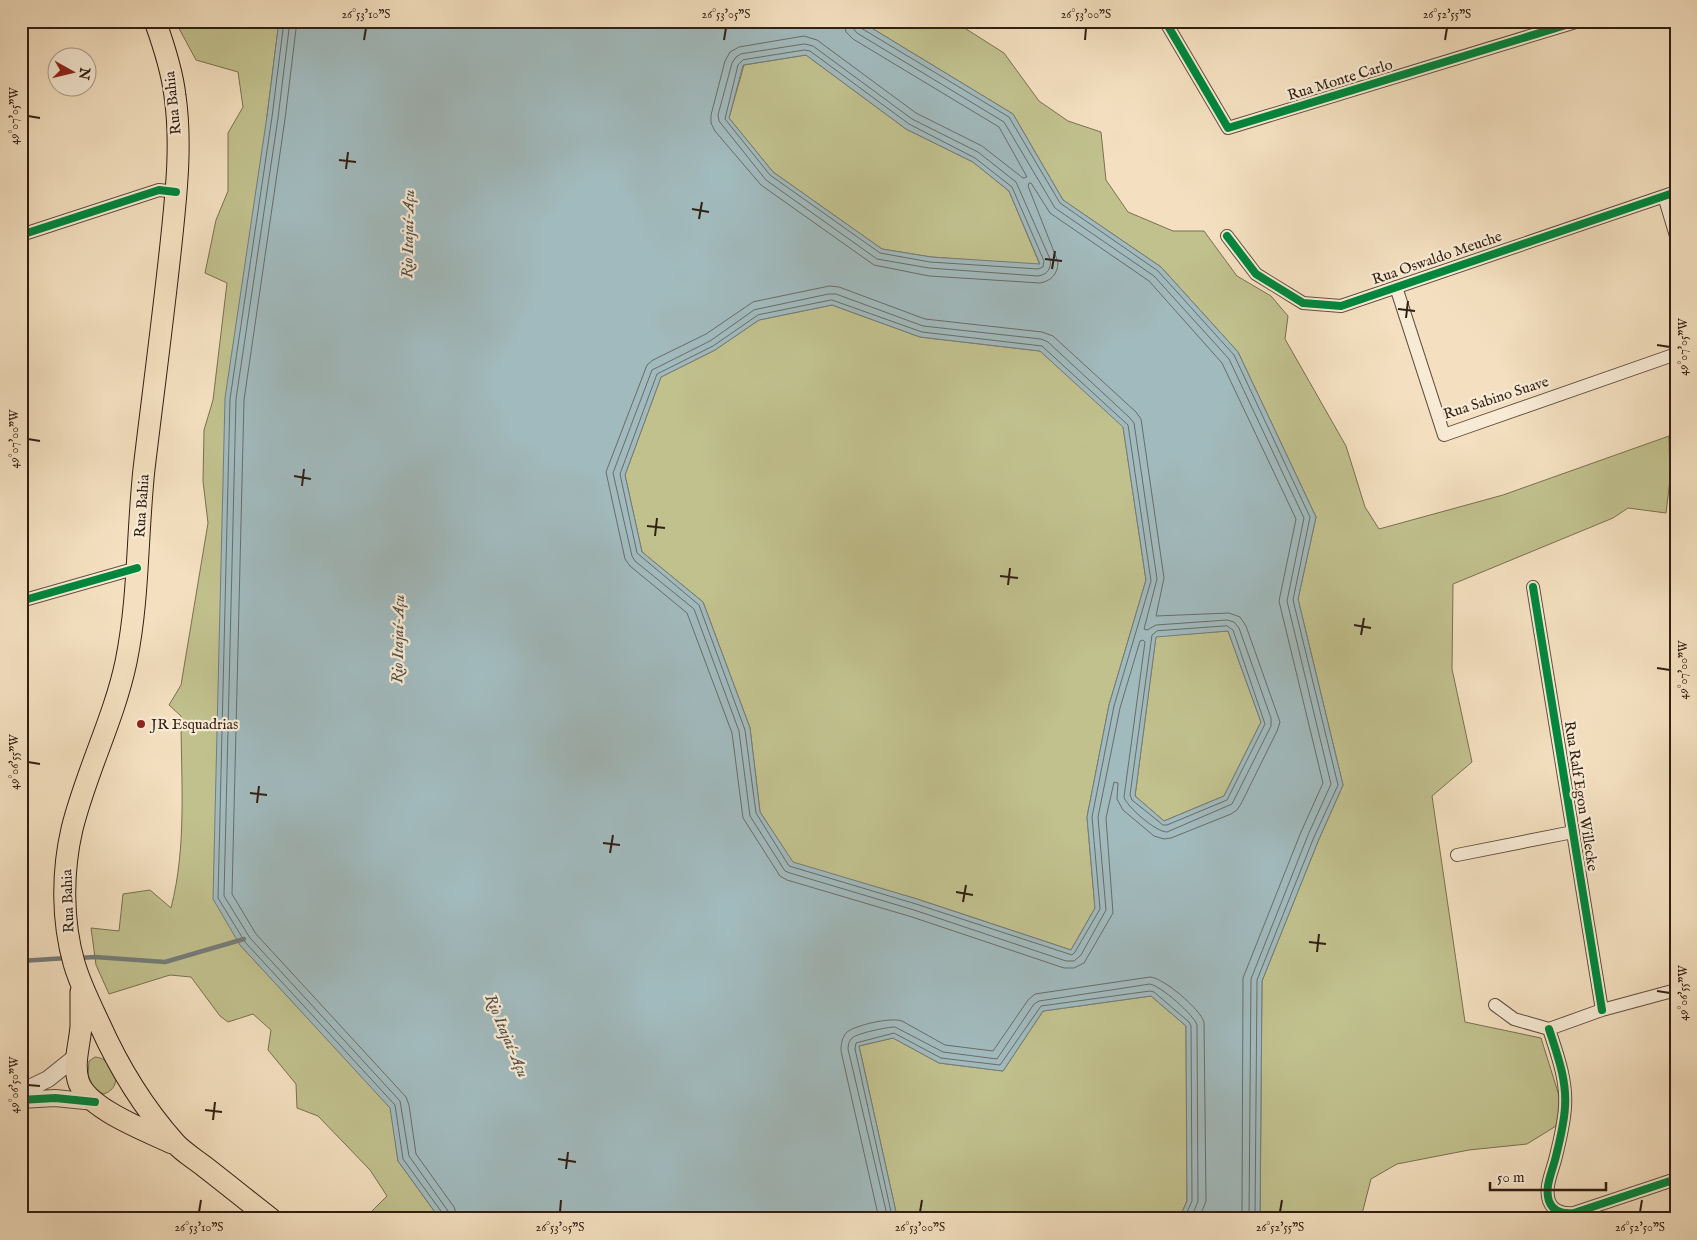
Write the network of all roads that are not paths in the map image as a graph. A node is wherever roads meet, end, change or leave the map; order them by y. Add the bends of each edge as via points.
1 (155, 21) edge
2 (1164, 21) edge
3 (1579, 21) edge
4 (176, 192) junction
5 (1670, 194) edge
6 (21, 236) edge
7 (1227, 236) dead end
8 (1676, 236) edge
9 (1396, 287) junction
10 (1676, 354) edge
11 (137, 568) junction
12 (1533, 587) dead end
13 (21, 601) edge
14 (1573, 832) junction
15 (1458, 855) dead end
16 (81, 984) junction
17 (1676, 990) edge
18 (1495, 1005) dead end
19 (1602, 1010) junction
20 (1549, 1029) junction
21 (109, 1046) junction
22 (78, 1055) junction
23 (128, 1083) junction
24 (21, 1092) edge
25 (21, 1100) edge
26 (96, 1102) junction
27 (177, 1145) junction
28 (1676, 1179) edge
29 (272, 1219) edge

1 - 4 main road, Rua Bahia via 176,98
2 - 3 street, Rua Monte Carlo via 1228,128
4 - 6 street via 159,190
4 - 11 main road, Rua Bahia via 142,490
5 - 8 street
5 - 9 street, Rua Oswaldo Meuche
7 - 9 street, Rua Oswaldo Meuche via 1256,274 1304,302 1341,306
9 - 10 street, Rua Sabino Suave via 1444,435
11 - 13 street
11 - 16 main road, Rua Bahia via 125,665 80,799 67,864 68,934
12 - 14 street, Rua Ralf Egon Willecke
14 - 15 street
14 - 19 street, Rua Ralf Egon Willecke
16 - 21 main road, Rua Bahia
16 - 22 main road, Rua Bahia
17 - 19 street
18 - 20 street via 1514,1019
19 - 20 street
20 - 28 street via 1564,1078 1566,1106 1549,1181 1548,1200 1554,1209 1565,1214 1574,1213
21 - 22 main road via 92,1047
21 - 23 main road, Rua Bahia
22 - 24 street via 48,1078
22 - 26 main road, Rua Bahia via 78,1080 83,1091
23 - 26 main road via 122,1095 107,1102
23 - 27 main road, Rua Bahia
25 - 26 street via 55,1098
26 - 27 main road, Rua Bahia via 123,1120
27 - 29 main road, Rua Bahia

